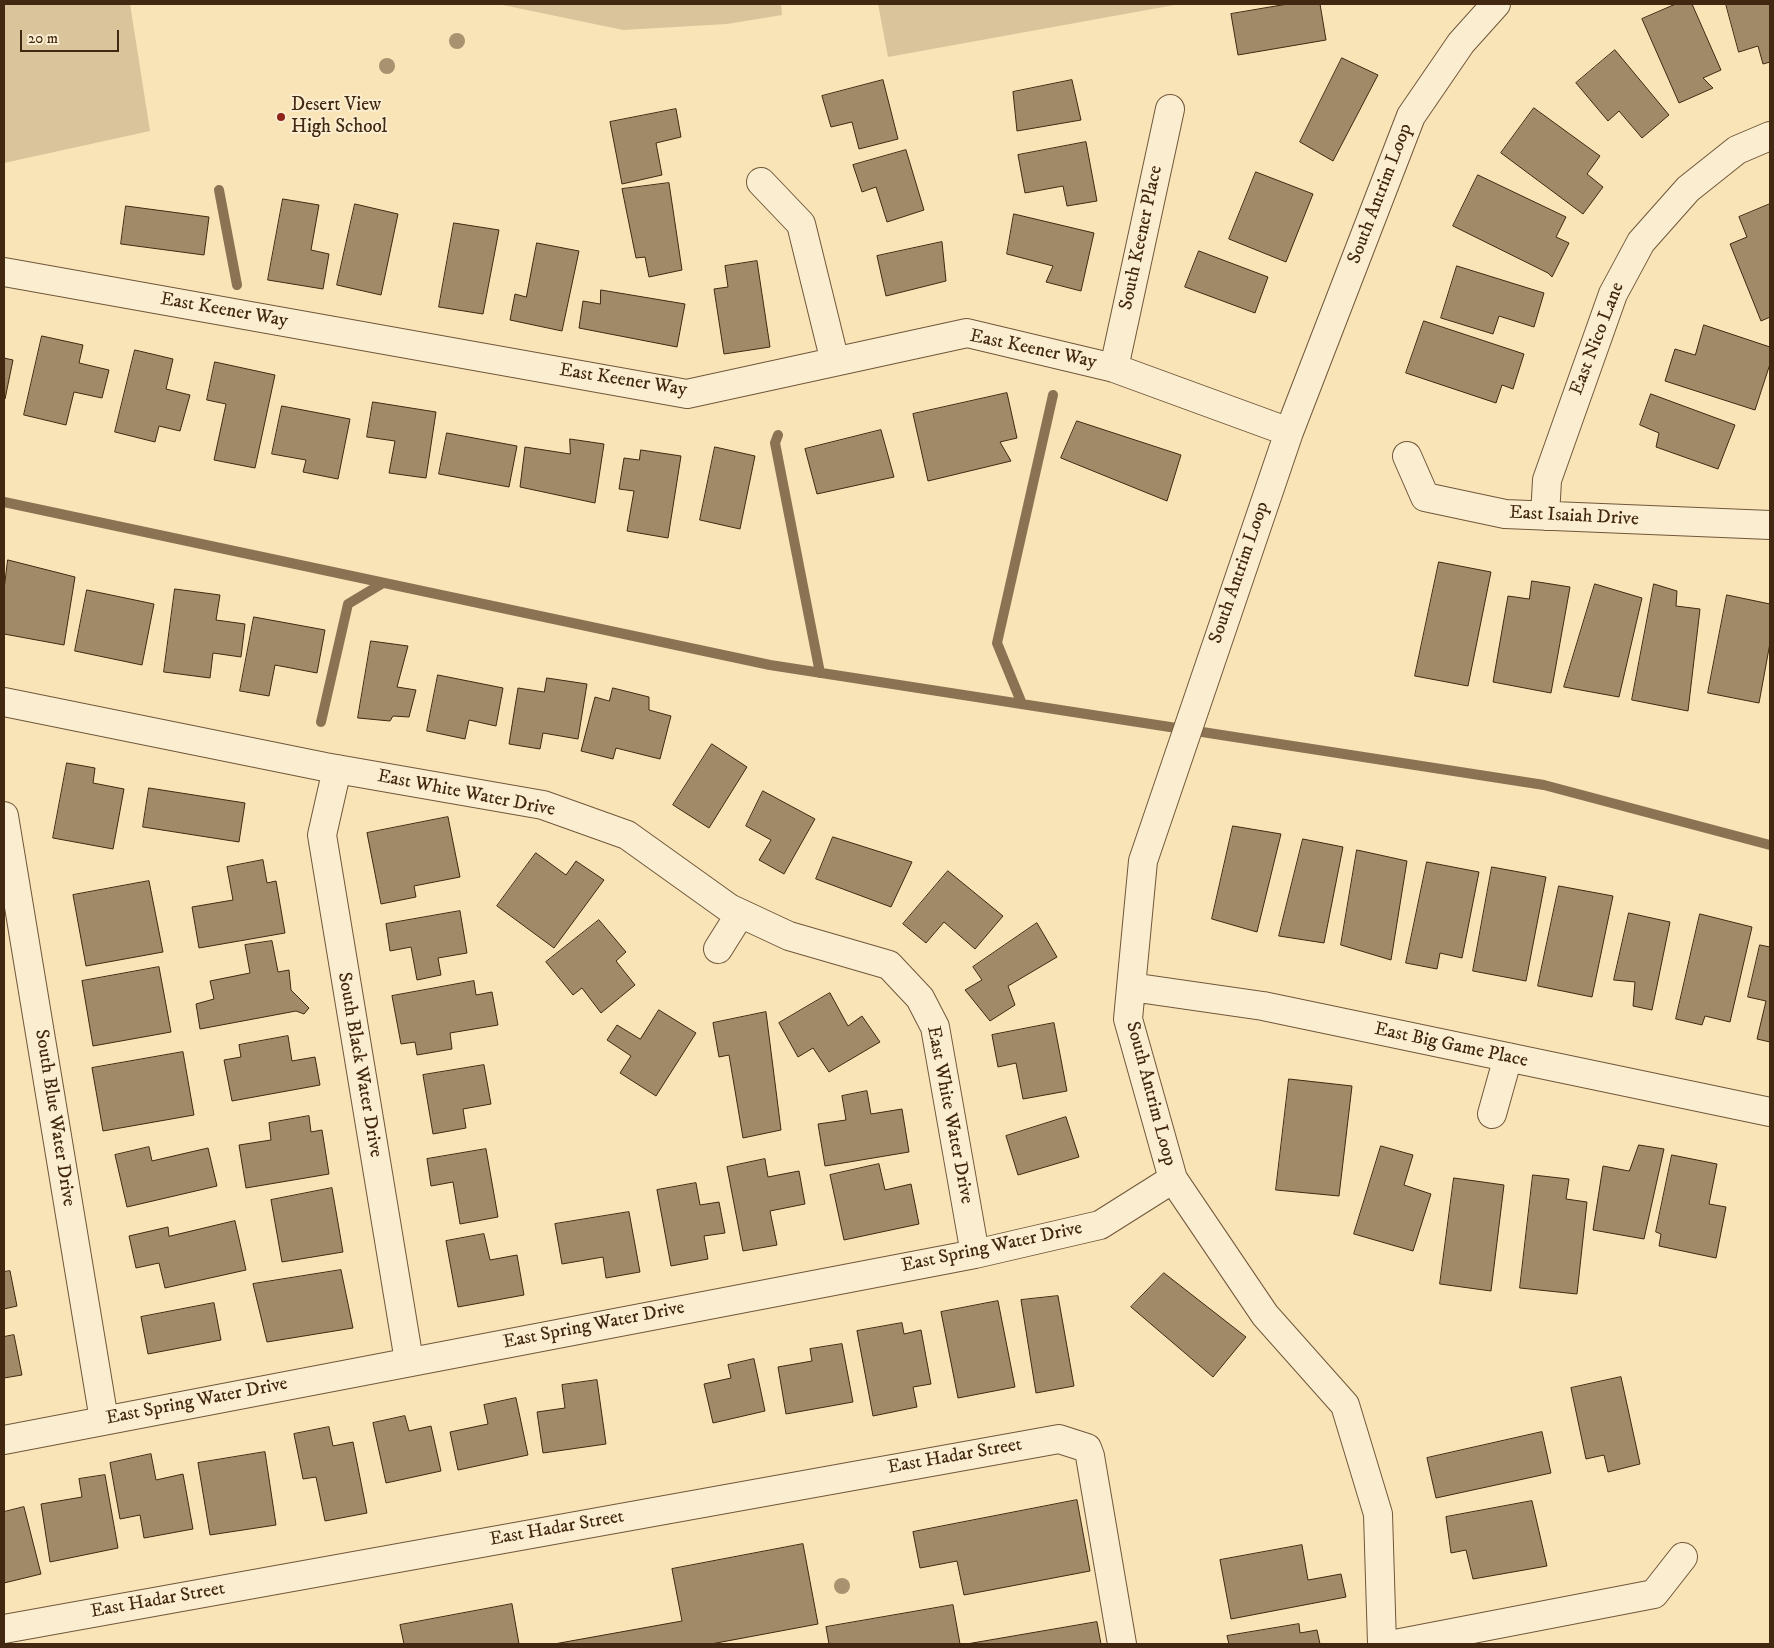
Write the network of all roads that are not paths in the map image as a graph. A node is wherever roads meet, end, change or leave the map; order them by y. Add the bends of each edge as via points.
1 (1496, 4) edge
2 (1170, 109) dead end
3 (1770, 136) edge
4 (761, 182) dead end
5 (4, 272) edge
6 (836, 362) junction
7 (1114, 368) junction
8 (1289, 432) junction
9 (1407, 456) dead end
10 (1545, 516) junction
11 (1770, 524) edge
12 (4, 702) edge
13 (337, 769) junction
14 (4, 816) edge
15 (740, 914) junction
16 (718, 949) dead end
17 (1131, 987) junction
18 (1508, 1057) junction
19 (1770, 1112) edge
20 (1492, 1114) dead end
21 (1173, 1180) junction
22 (975, 1254) junction
23 (409, 1361) junction
24 (104, 1420) junction
25 (4, 1440) edge
26 (1683, 1558) dead end
27 (4, 1629) edge
28 (1122, 1644) edge
29 (1382, 1644) edge
30 (1395, 1644) edge

1 - 8 street, South Antrim Loop via 1462,43 1411,116
2 - 7 street, South Keener Place
3 - 10 street, East Nico Lane via 1737,150 1688,189 1642,242 1613,294 1546,480
4 - 6 street via 801,224
5 - 6 street, East Keener Way via 687,394
6 - 7 street, East Keener Way via 967,333
7 - 8 street, East Keener Way
8 - 17 street, South Antrim Loop via 1142,861
9 - 10 street, East Isaiah Drive via 1425,497 1505,514
10 - 11 street, East Isaiah Drive
12 - 13 street, East White Water Drive
13 - 15 street, East White Water Drive via 543,805 627,835
13 - 23 street, South Black Water Drive via 322,835
14 - 24 street, South Blue Water Drive
15 - 16 street
15 - 22 street, East White Water Drive via 789,936 889,965 920,998 935,1027
17 - 18 street, East Big Game Place via 1263,1006
17 - 21 street, South Antrim Loop via 1128,1018
18 - 19 street, East Big Game Place
18 - 20 street
21 - 22 street, East Spring Water Drive via 1100,1225
21 - 29 street, South Antrim Loop via 1265,1315 1345,1405 1378,1514
22 - 23 street, East Spring Water Drive
23 - 24 street, East Spring Water Drive
24 - 25 street, East Spring Water Drive
26 - 30 street via 1654,1594
27 - 28 street, East Hadar Street via 1059,1439 1087,1448

